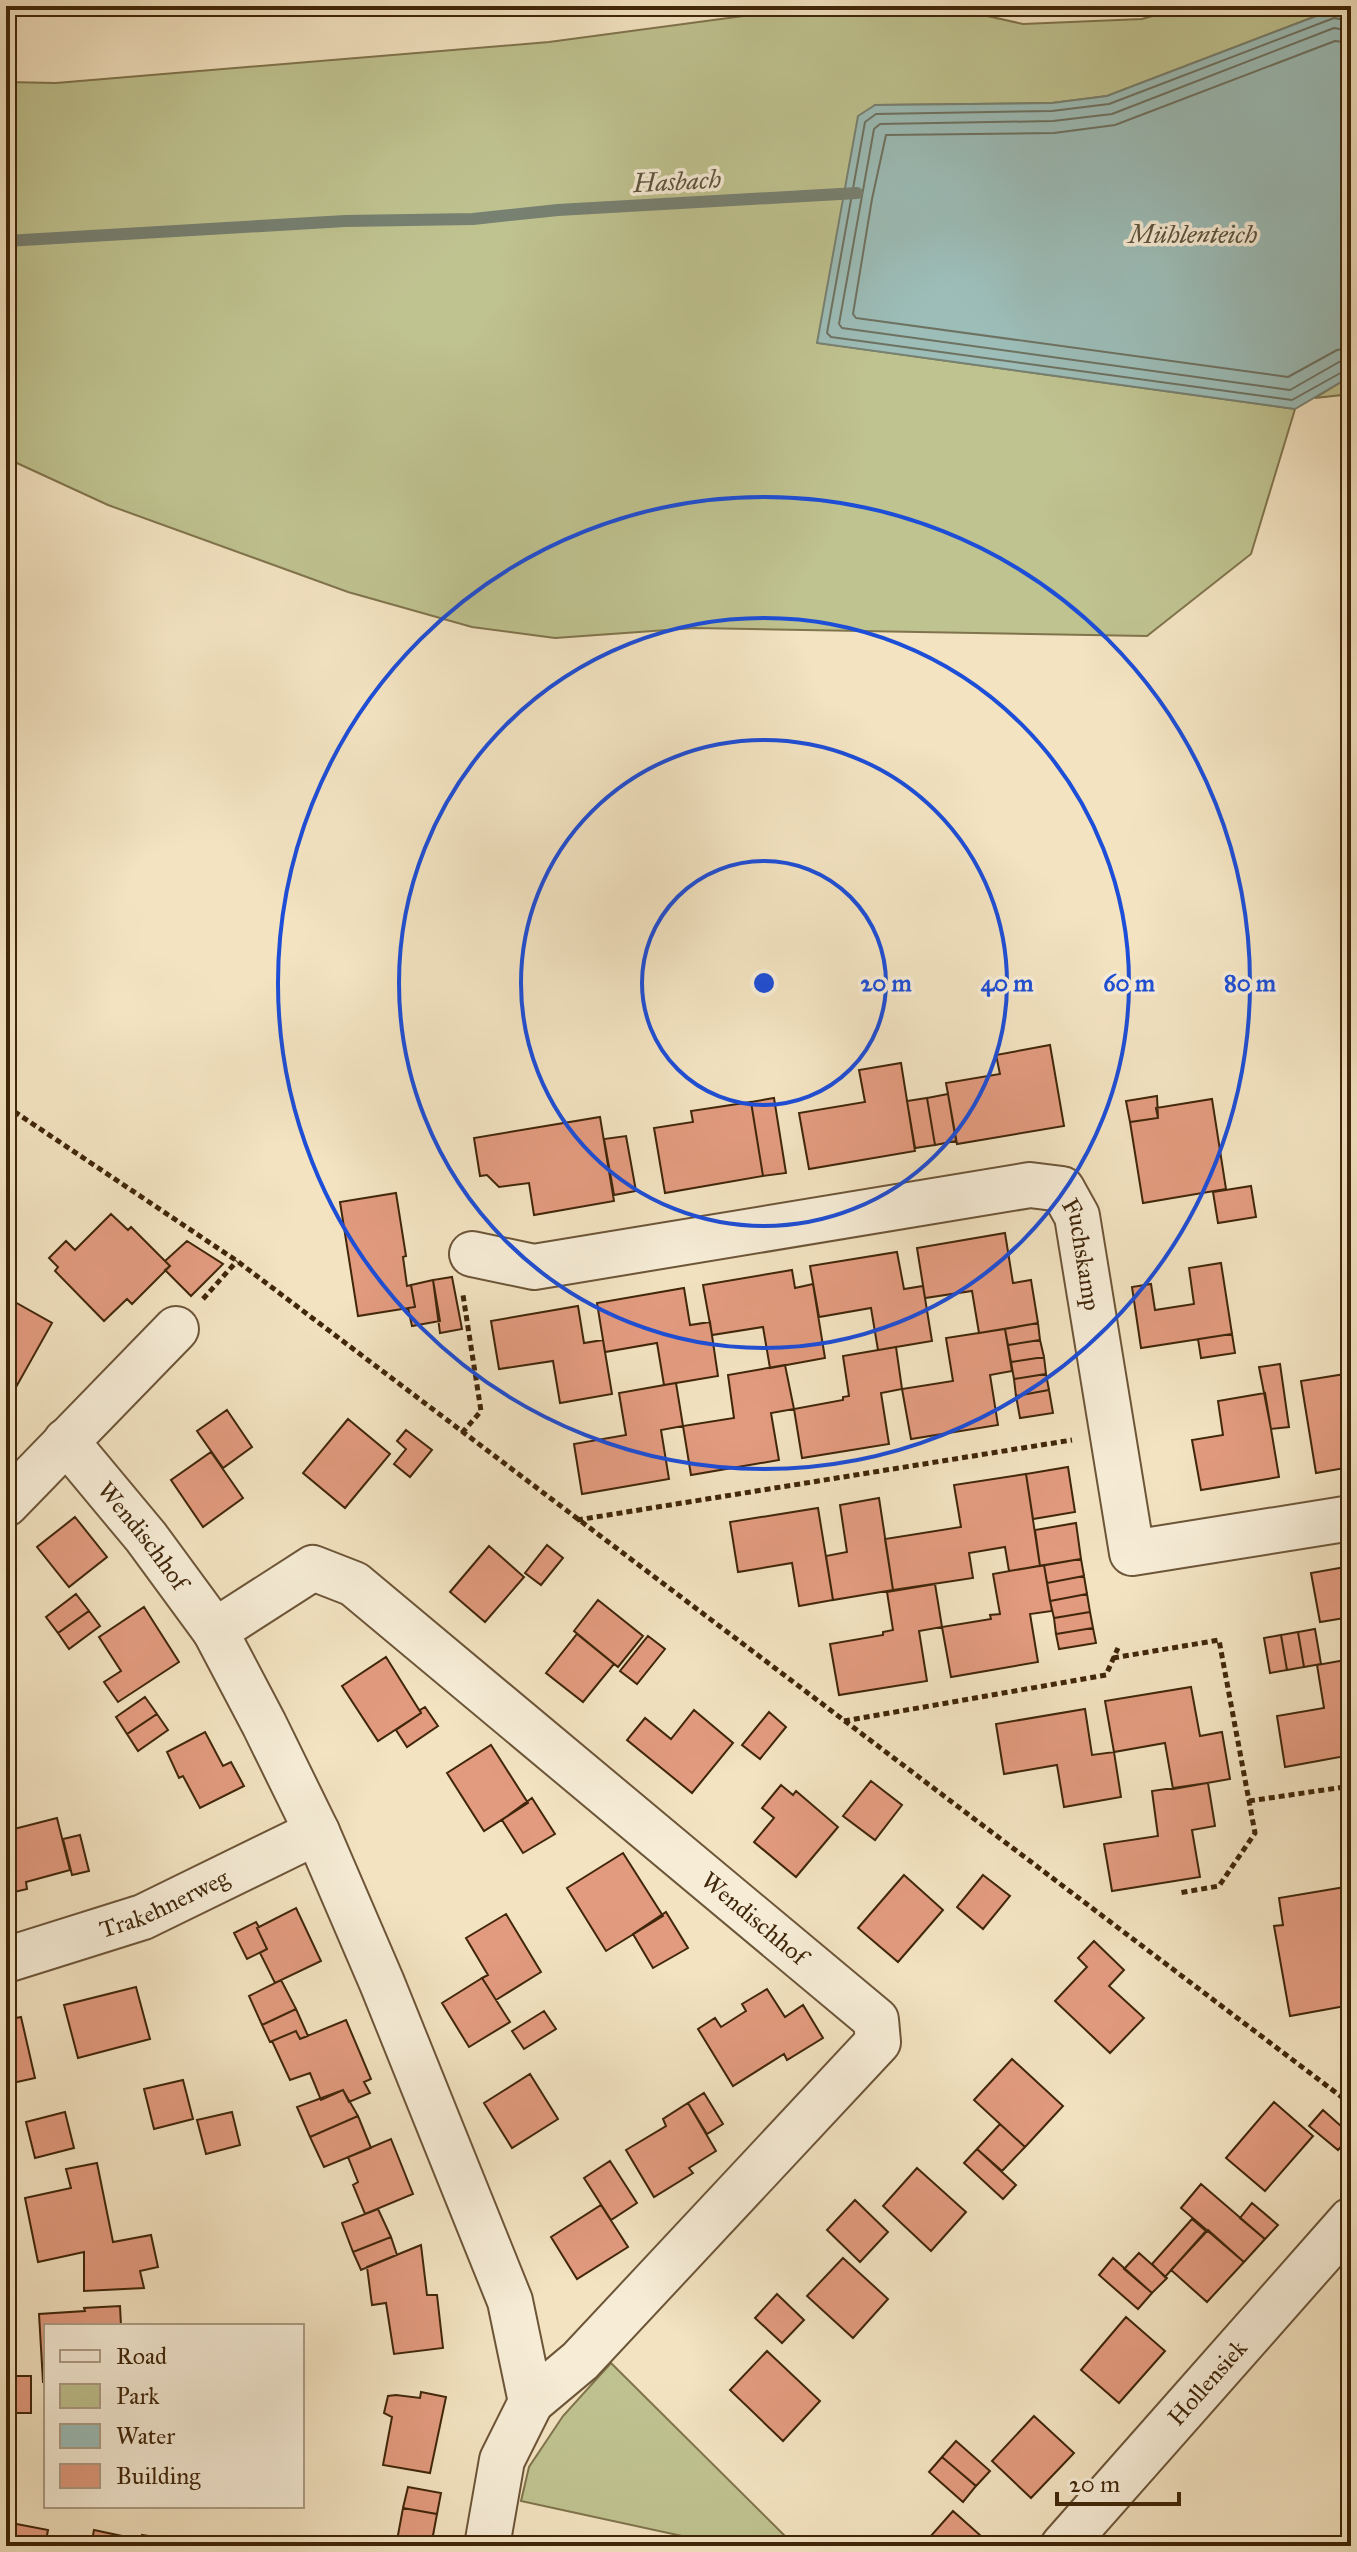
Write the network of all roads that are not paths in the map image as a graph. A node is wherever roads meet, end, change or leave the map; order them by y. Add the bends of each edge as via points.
1 (472, 1254) road end
2 (176, 1329) dead end
3 (66, 1441) junction
4 (6, 1504) edge
5 (1351, 1518) edge
6 (215, 1631) junction
7 (317, 1832) junction
8 (6, 1960) edge
9 (1351, 2220) edge
10 (531, 2402) junction
11 (487, 2546) edge
12 (1063, 2546) edge

1 - 5 street, Fuchskamp via 534,1267 1030,1185 1062,1189 1077,1216 1132,1553
2 - 3 street
3 - 4 street
3 - 6 street, Wendischhof
6 - 7 street, Wendischhof
6 - 10 street, Wendischhof via 313,1568 354,1584 876,2020 878,2042 580,2361
7 - 8 street, Trakehnerweg via 143,1917
7 - 10 street, Wendischhof via 510,2301
9 - 12 street, Hollensiek
10 - 11 street, Wendischhof via 502,2460

